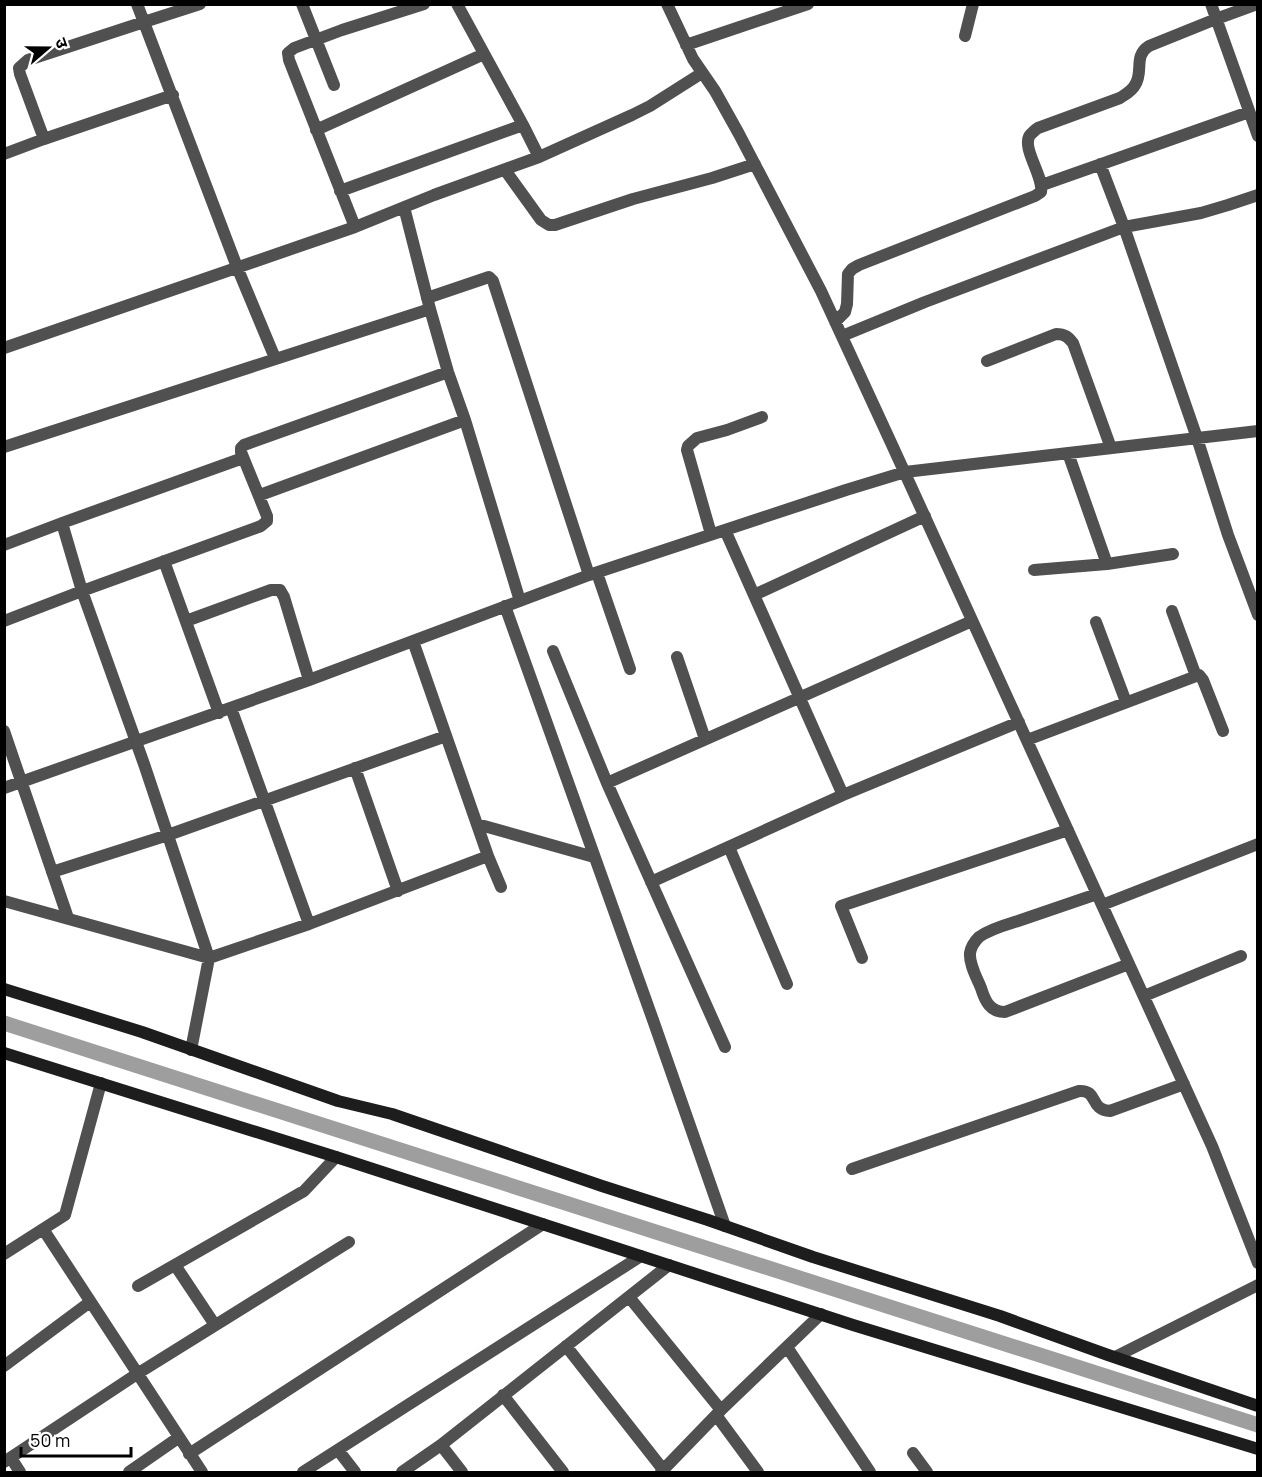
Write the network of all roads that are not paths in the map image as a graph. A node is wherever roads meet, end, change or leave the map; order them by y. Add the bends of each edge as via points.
1 (137, 4) edge
2 (200, 4) edge
3 (302, 4) edge
4 (424, 4) edge
5 (457, 4) edge
6 (667, 4) edge
7 (808, 4) edge
8 (973, 4) edge
9 (1211, 4) edge
10 (1257, 4) edge
11 (187, 7) edge
12 (1216, 19) junction
13 (144, 21) junction
14 (965, 36) dead end
15 (316, 41) junction
16 (686, 45) junction
17 (484, 54) junction
18 (702, 73) junction
19 (334, 85) dead end
20 (173, 95) junction
21 (1249, 112) junction
22 (523, 125) junction
23 (316, 130) junction
24 (1257, 136) edge
25 (44, 139) junction
26 (4, 154) edge
27 (539, 157) junction
28 (755, 164) junction
29 (1100, 164) junction
30 (505, 170) junction
31 (1042, 185) junction
32 (340, 191) junction
33 (1257, 195) edge
34 (404, 207) junction
35 (355, 227) junction
36 (1124, 227) junction
37 (237, 267) junction
38 (428, 303) junction
39 (835, 322) junction
40 (842, 336) junction
41 (4, 348) edge
42 (275, 358) junction
43 (987, 361) dead end
44 (448, 372) junction
45 (762, 417) dead end
46 (465, 420) junction
47 (1257, 431) edge
48 (1197, 438) junction
49 (4, 447) edge
50 (1111, 448) junction
51 (1068, 453) junction
52 (243, 458) junction
53 (905, 472) junction
54 (260, 495) junction
55 (925, 516) junction
56 (62, 523) junction
57 (725, 530) junction
58 (711, 534) junction
59 (4, 545) edge
60 (1173, 554) dead end
61 (164, 561) junction
62 (1107, 564) junction
63 (1034, 570) dead end
64 (593, 574) junction
65 (82, 591) junction
66 (754, 595) junction
67 (520, 601) junction
68 (505, 606) junction
69 (1172, 611) dead end
70 (1257, 615) edge
71 (4, 621) edge
72 (186, 621) junction
73 (972, 621) junction
74 (1096, 622) dead end
75 (413, 641) junction
76 (553, 651) dead end
77 (677, 657) dead end
78 (630, 669) dead end
79 (1196, 676) junction
80 (309, 680) junction
81 (800, 697) junction
82 (1126, 702) junction
83 (225, 710) junction
84 (1018, 722) junction
85 (4, 731) edge
86 (1223, 731) dead end
87 (446, 736) junction
88 (705, 739) junction
89 (1027, 740) junction
90 (136, 741) junction
91 (356, 768) junction
92 (21, 782) junction
93 (608, 783) junction
94 (4, 788) edge
95 (843, 795) junction
96 (264, 801) junction
97 (477, 824) junction
98 (1068, 830) junction
99 (168, 835) junction
100 (1257, 844) edge
101 (729, 847) junction
102 (488, 856) junction
103 (594, 857) junction
104 (52, 872) junction
105 (651, 882) junction
106 (501, 887) dead end
107 (398, 891) junction
108 (1100, 899) junction
109 (4, 901) edge
110 (68, 918) junction
111 (309, 924) junction
112 (1241, 956) dead end
113 (209, 958) junction
114 (862, 958) dead end
115 (1129, 964) junction
116 (787, 984) dead end
117 (4, 989) edge
118 (1144, 996) junction
119 (725, 1047) dead end
120 (191, 1050) junction
121 (4, 1053) edge
122 (100, 1083) junction
123 (1184, 1084) junction
124 (336, 1157) junction
125 (852, 1169) dead end
126 (543, 1224) junction
127 (725, 1226) junction
128 (42, 1229) junction
129 (349, 1242) dead end
130 (4, 1254) edge
131 (641, 1256) junction
132 (1257, 1263) edge
133 (175, 1265) junction
134 (669, 1265) junction
135 (1257, 1285) edge
136 (138, 1286) dead end
137 (629, 1296) junction
138 (90, 1302) junction
139 (821, 1314) junction
140 (215, 1325) junction
141 (566, 1346) junction
142 (787, 1347) junction
143 (1115, 1357) junction
144 (4, 1366) edge
145 (137, 1374) junction
146 (503, 1395) junction
147 (1257, 1406) edge
148 (719, 1412) junction
149 (178, 1438) junction
150 (441, 1444) junction
151 (1257, 1449) edge
152 (338, 1450) junction
153 (913, 1453) dead end
154 (189, 1454) junction
155 (8, 1460) edge
156 (130, 1472) edge
157 (663, 1472) edge
158 (20, 1473) edge
159 (202, 1473) edge
160 (303, 1473) edge
161 (356, 1473) edge
162 (402, 1473) edge
163 (462, 1473) edge
164 (563, 1473) edge
165 (758, 1473) edge
166 (870, 1473) edge
167 (927, 1473) edge

1 - 13 street
2 - 11 street
3 - 15 street
4 - 15 street
5 - 17 street
6 - 16 street
7 - 16 street
8 - 14 street
9 - 12 street
10 - 12 street
11 - 13 street
12 - 21 street
12 - 31 street via 1144,49 1135,86 1120,98 1031,134 1028,147
13 - 20 street
13 - 25 street via 22,64 20,74
15 - 19 street
15 - 23 street via 288,53
16 - 18 street
17 - 22 street
17 - 23 street
18 - 27 street via 650,106
18 - 28 street
20 - 25 street
20 - 37 street
21 - 24 street
21 - 29 street
22 - 27 street
22 - 32 street
23 - 32 street
25 - 26 street
27 - 30 street
28 - 30 street via 555,225 542,220
28 - 39 street
29 - 31 street
29 - 36 street
30 - 34 street
31 - 39 street via 1035,196 858,265 848,274 844,312
32 - 35 street
33 - 36 street via 1201,213
34 - 35 street
34 - 38 street
35 - 37 street
36 - 40 street
36 - 48 street
37 - 41 street
37 - 42 street
38 - 42 street
38 - 44 street
38 - 64 street via 489,278 493,281
39 - 40 street
40 - 53 street
42 - 49 street
43 - 50 street via 1056,334 1068,337
44 - 46 street
44 - 52 street via 244,445
45 - 58 street via 697,438 688,446
46 - 54 street
46 - 67 street
47 - 48 street
48 - 50 street
48 - 70 street
50 - 51 street
51 - 53 street
51 - 62 street
52 - 54 street
52 - 56 street
53 - 55 street
53 - 57 street
54 - 61 street via 267,516 264,524
55 - 66 street
55 - 73 street
56 - 59 street
56 - 65 street
57 - 58 street
57 - 66 street
58 - 64 street
60 - 62 street
61 - 65 street
61 - 72 street
62 - 63 street
64 - 67 street
64 - 78 street
65 - 71 street
65 - 90 street
66 - 81 street
67 - 68 street
68 - 75 street
68 - 103 street
69 - 79 street
72 - 80 street via 280,590
72 - 83 street
73 - 81 street
73 - 84 street
74 - 82 street
75 - 80 street
75 - 87 street
76 - 93 street
77 - 88 street
79 - 82 street
79 - 86 street via 1203,680
80 - 83 street
81 - 88 street
81 - 95 street
82 - 89 street
83 - 90 street
83 - 96 street
84 - 89 street
84 - 95 street
85 - 92 street
87 - 91 street
87 - 97 street
88 - 93 street
89 - 98 street
90 - 92 street
90 - 99 street
91 - 96 street
91 - 107 street
92 - 94 street
92 - 104 street
93 - 105 street
95 - 101 street
96 - 99 street
96 - 111 street
97 - 102 street
97 - 103 street
98 - 108 street
98 - 114 street via 841,906
99 - 104 street
99 - 113 street
100 - 108 street
101 - 105 street
101 - 116 street
102 - 106 street
102 - 107 street
103 - 127 street
104 - 110 street
105 - 119 street
107 - 111 street
108 - 115 street
108 - 115 street via 995,929 978,938 970,960 983,995 993,1010 1005,1012
109 - 110 street
110 - 113 street
111 - 113 street
112 - 118 street
113 - 120 street
115 - 118 street
117 - 120 street
118 - 123 street
120 - 127 street
121 - 122 street
122 - 124 street
122 - 128 street via 65,1215
123 - 125 street via 1110,1111 1099,1108 1085,1090 1079,1091
123 - 132 street
124 - 126 street
124 - 133 street via 304,1191
126 - 131 street
126 - 154 street
127 - 143 street
128 - 130 street
128 - 138 street
129 - 140 street
131 - 134 street
131 - 152 street
133 - 136 street
133 - 140 street
134 - 137 street
134 - 139 street
135 - 143 street
137 - 141 street
137 - 148 street
138 - 144 street
138 - 145 street
139 - 142 street
139 - 151 street
140 - 145 street
141 - 146 street
141 - 157 street
142 - 148 street
142 - 166 street
143 - 147 street
145 - 149 street
145 - 155 street
146 - 150 street
146 - 164 street
148 - 157 street
148 - 165 street
149 - 154 street
149 - 156 street
150 - 162 street
150 - 163 street
152 - 160 street
152 - 161 street
153 - 167 street
154 - 159 street
155 - 158 street

